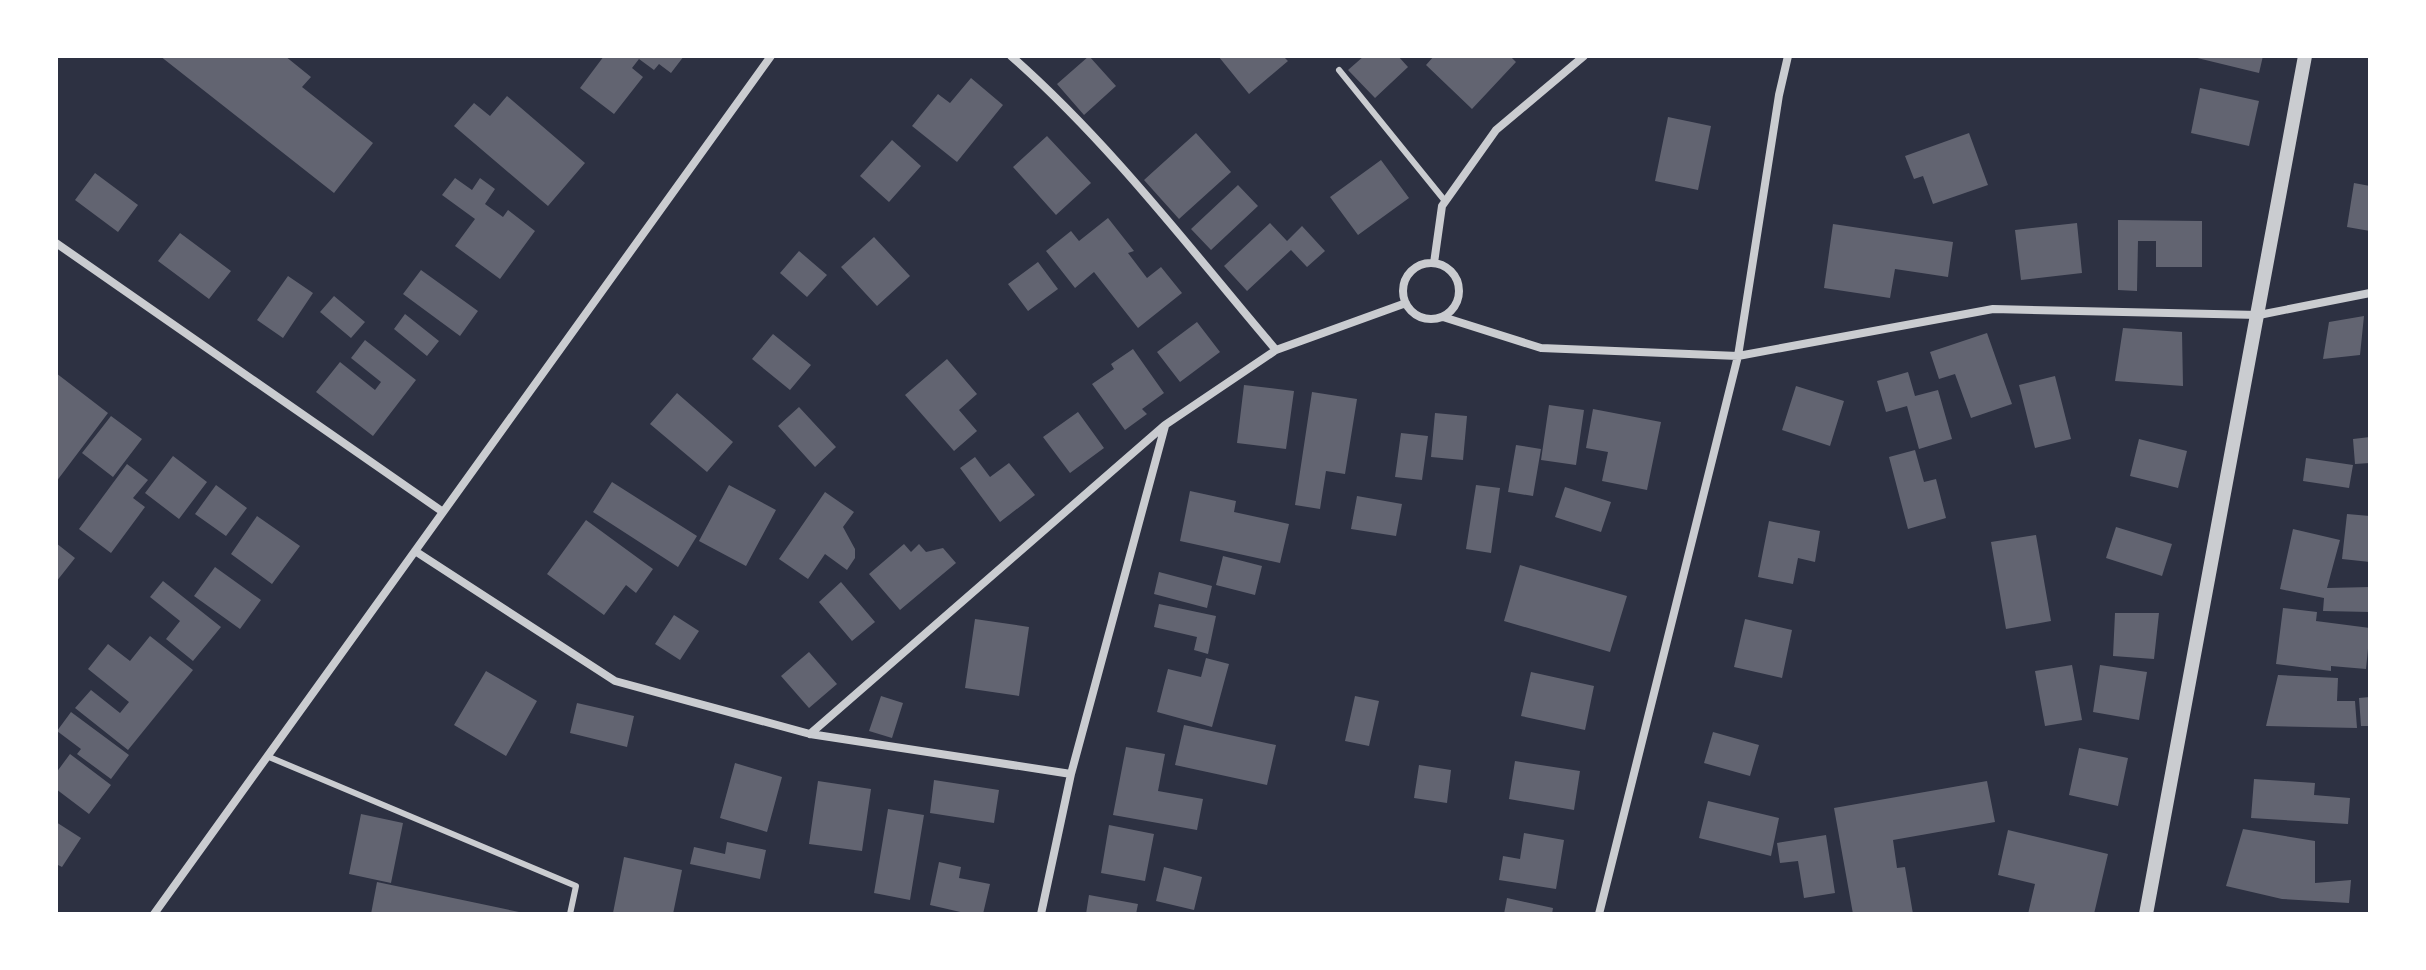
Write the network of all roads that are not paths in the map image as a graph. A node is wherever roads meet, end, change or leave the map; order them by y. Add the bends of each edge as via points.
1 (771, 56) edge
2 (1011, 56) edge
3 (1584, 56) edge
4 (1788, 56) edge
5 (2305, 56) edge
6 (1339, 70) dead end
7 (1445, 201) junction
8 (56, 243) edge
9 (1434, 263) junction
10 (2370, 293) edge
11 (1406, 303) junction
12 (2259, 315) junction
13 (1443, 317) junction
14 (1276, 350) junction
15 (1738, 356) junction
16 (1165, 425) junction
17 (443, 512) junction
18 (415, 551) junction
19 (810, 734) junction
20 (269, 757) junction
21 (1071, 774) junction
22 (154, 914) edge
23 (570, 914) edge
24 (1041, 914) edge
25 (1599, 914) edge
26 (2146, 914) edge

1 - 17 street
2 - 14 street via 1110,154
3 - 7 street via 1496,130
4 - 15 street
5 - 12 street
6 - 7 lane
7 - 9 street
8 - 17 street
9 - 11 street via 1408,274
9 - 13 street via 1450,271 1459,287 1456,304
10 - 12 street
11 - 13 street via 1426,319
11 - 14 street
12 - 15 street via 1993,309
12 - 26 street
13 - 15 street via 1541,348
14 - 16 street
15 - 25 street
16 - 19 street
16 - 21 street
17 - 18 street
18 - 19 street via 615,681
18 - 20 street
19 - 21 street
20 - 22 street
20 - 23 lane via 576,886
21 - 24 street

